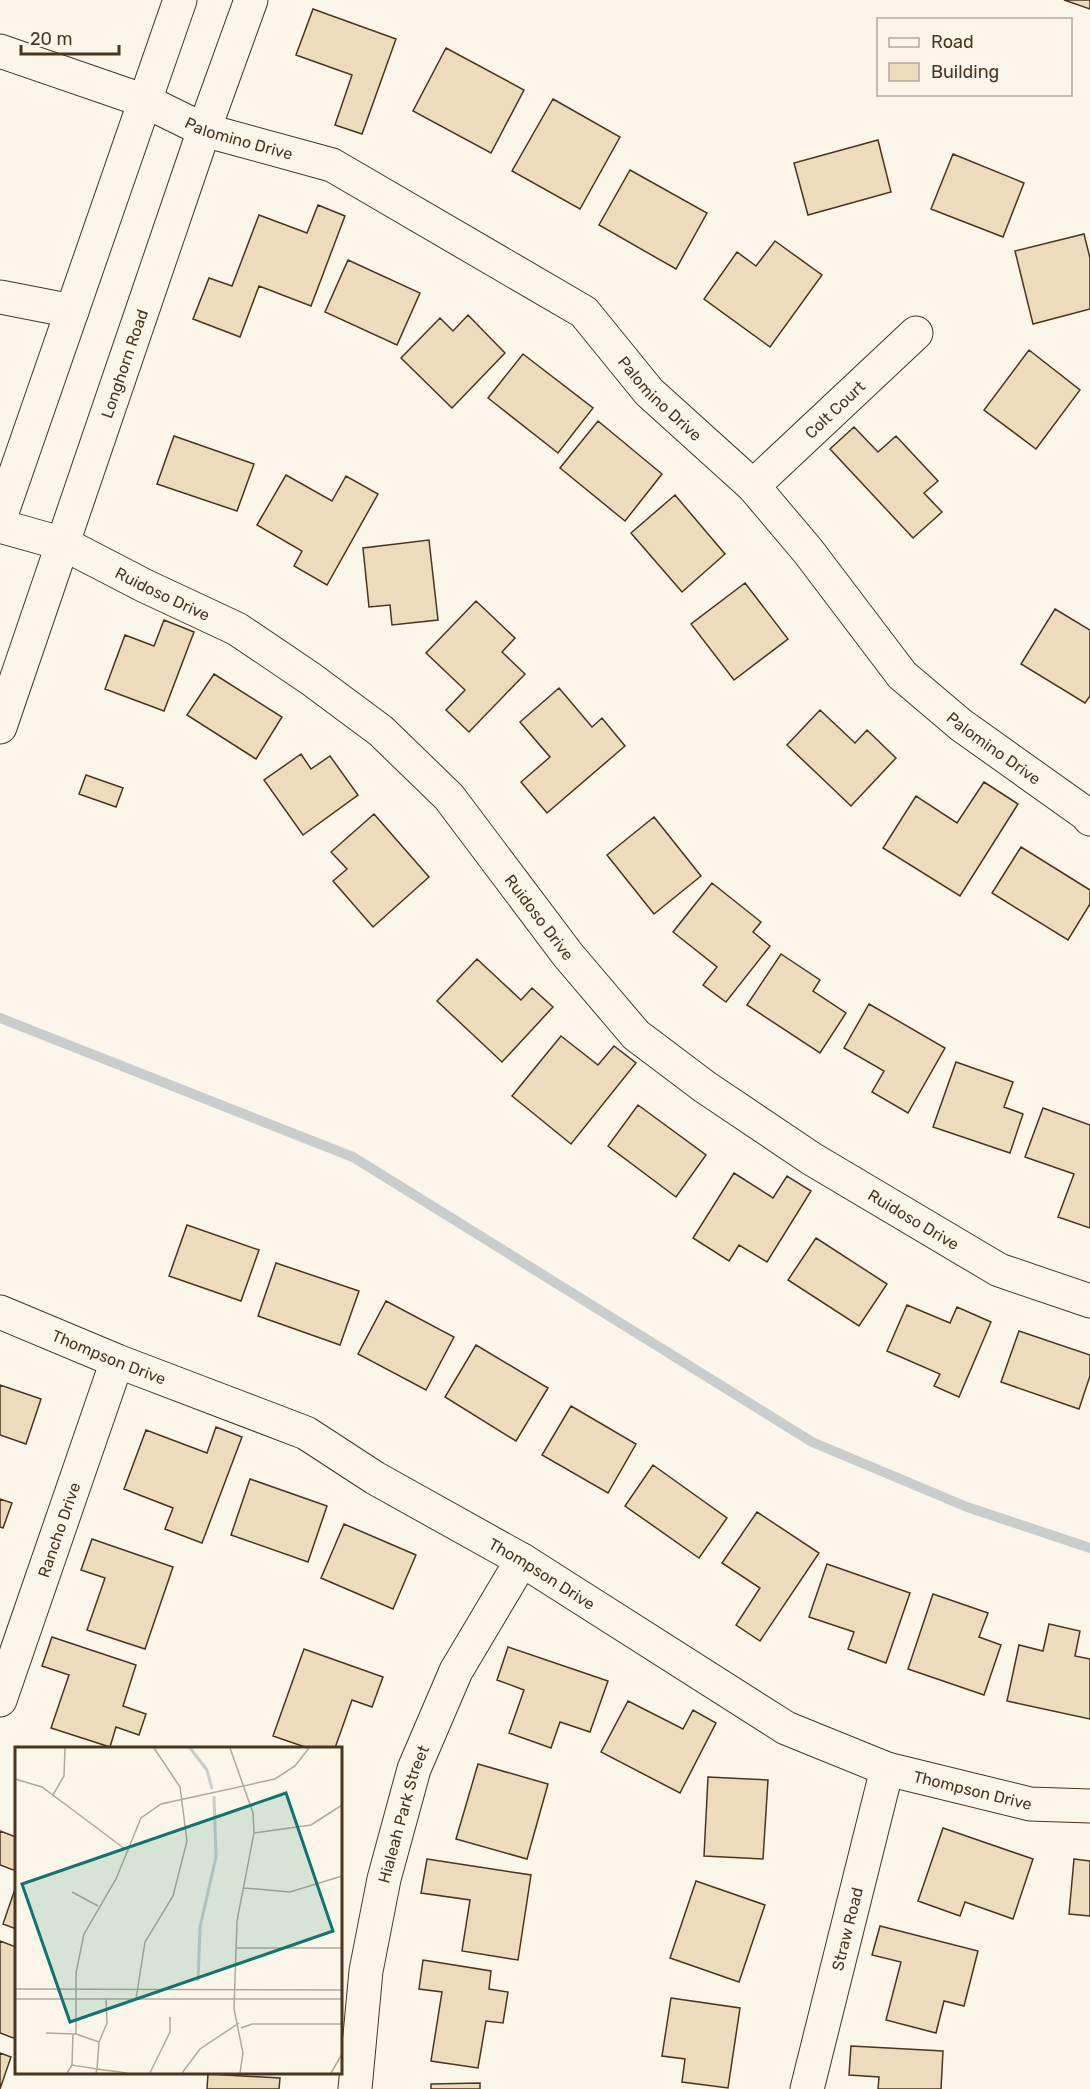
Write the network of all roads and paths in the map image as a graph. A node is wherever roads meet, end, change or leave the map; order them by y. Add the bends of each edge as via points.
1 (180, 0) edge
2 (251, 0) edge
3 (0, 51) edge
4 (145, 101) junction
5 (204, 130) junction
6 (0, 297) edge
7 (72, 311) junction
8 (916, 333) dead end
9 (753, 486) junction
10 (0, 518) edge
11 (0, 526) edge
12 (64, 544) junction
13 (0, 727) edge
14 (1089, 814) edge
15 (1090, 1301) edge
16 (0, 1312) edge
17 (117, 1361) junction
18 (522, 1560) junction
19 (0, 1700) edge
20 (887, 1770) junction
21 (1090, 1806) edge
22 (355, 2089) edge
23 (807, 2089) edge

1 - 4 street
2 - 5 street, Longhorn Road
3 - 4 street, Palomino Drive
4 - 5 street, Palomino Drive
4 - 7 street
5 - 9 street, Palomino Drive via 332,165 584,312 649,392
5 - 12 street, Longhorn Road
6 - 7 street
7 - 10 street
8 - 9 street, Colt Court
9 - 14 street, Palomino Drive via 902,675 961,725
11 - 12 street, Ruidoso Drive
12 - 13 street, Longhorn Road
12 - 15 street, Ruidoso Drive via 237,628 381,731 449,797 568,955 636,1035 705,1087 812,1159 999,1270
16 - 17 street, Thompson Drive
17 - 18 street, Thompson Drive via 306,1433 375,1478
17 - 19 street, Rancho Drive
18 - 20 street, Thompson Drive via 786,1728
18 - 22 street, Hialeah Park Street via 456,1671 414,1769 384,1879 366,1971
20 - 21 street, Thompson Drive via 1030,1804
20 - 23 street, Straw Road

